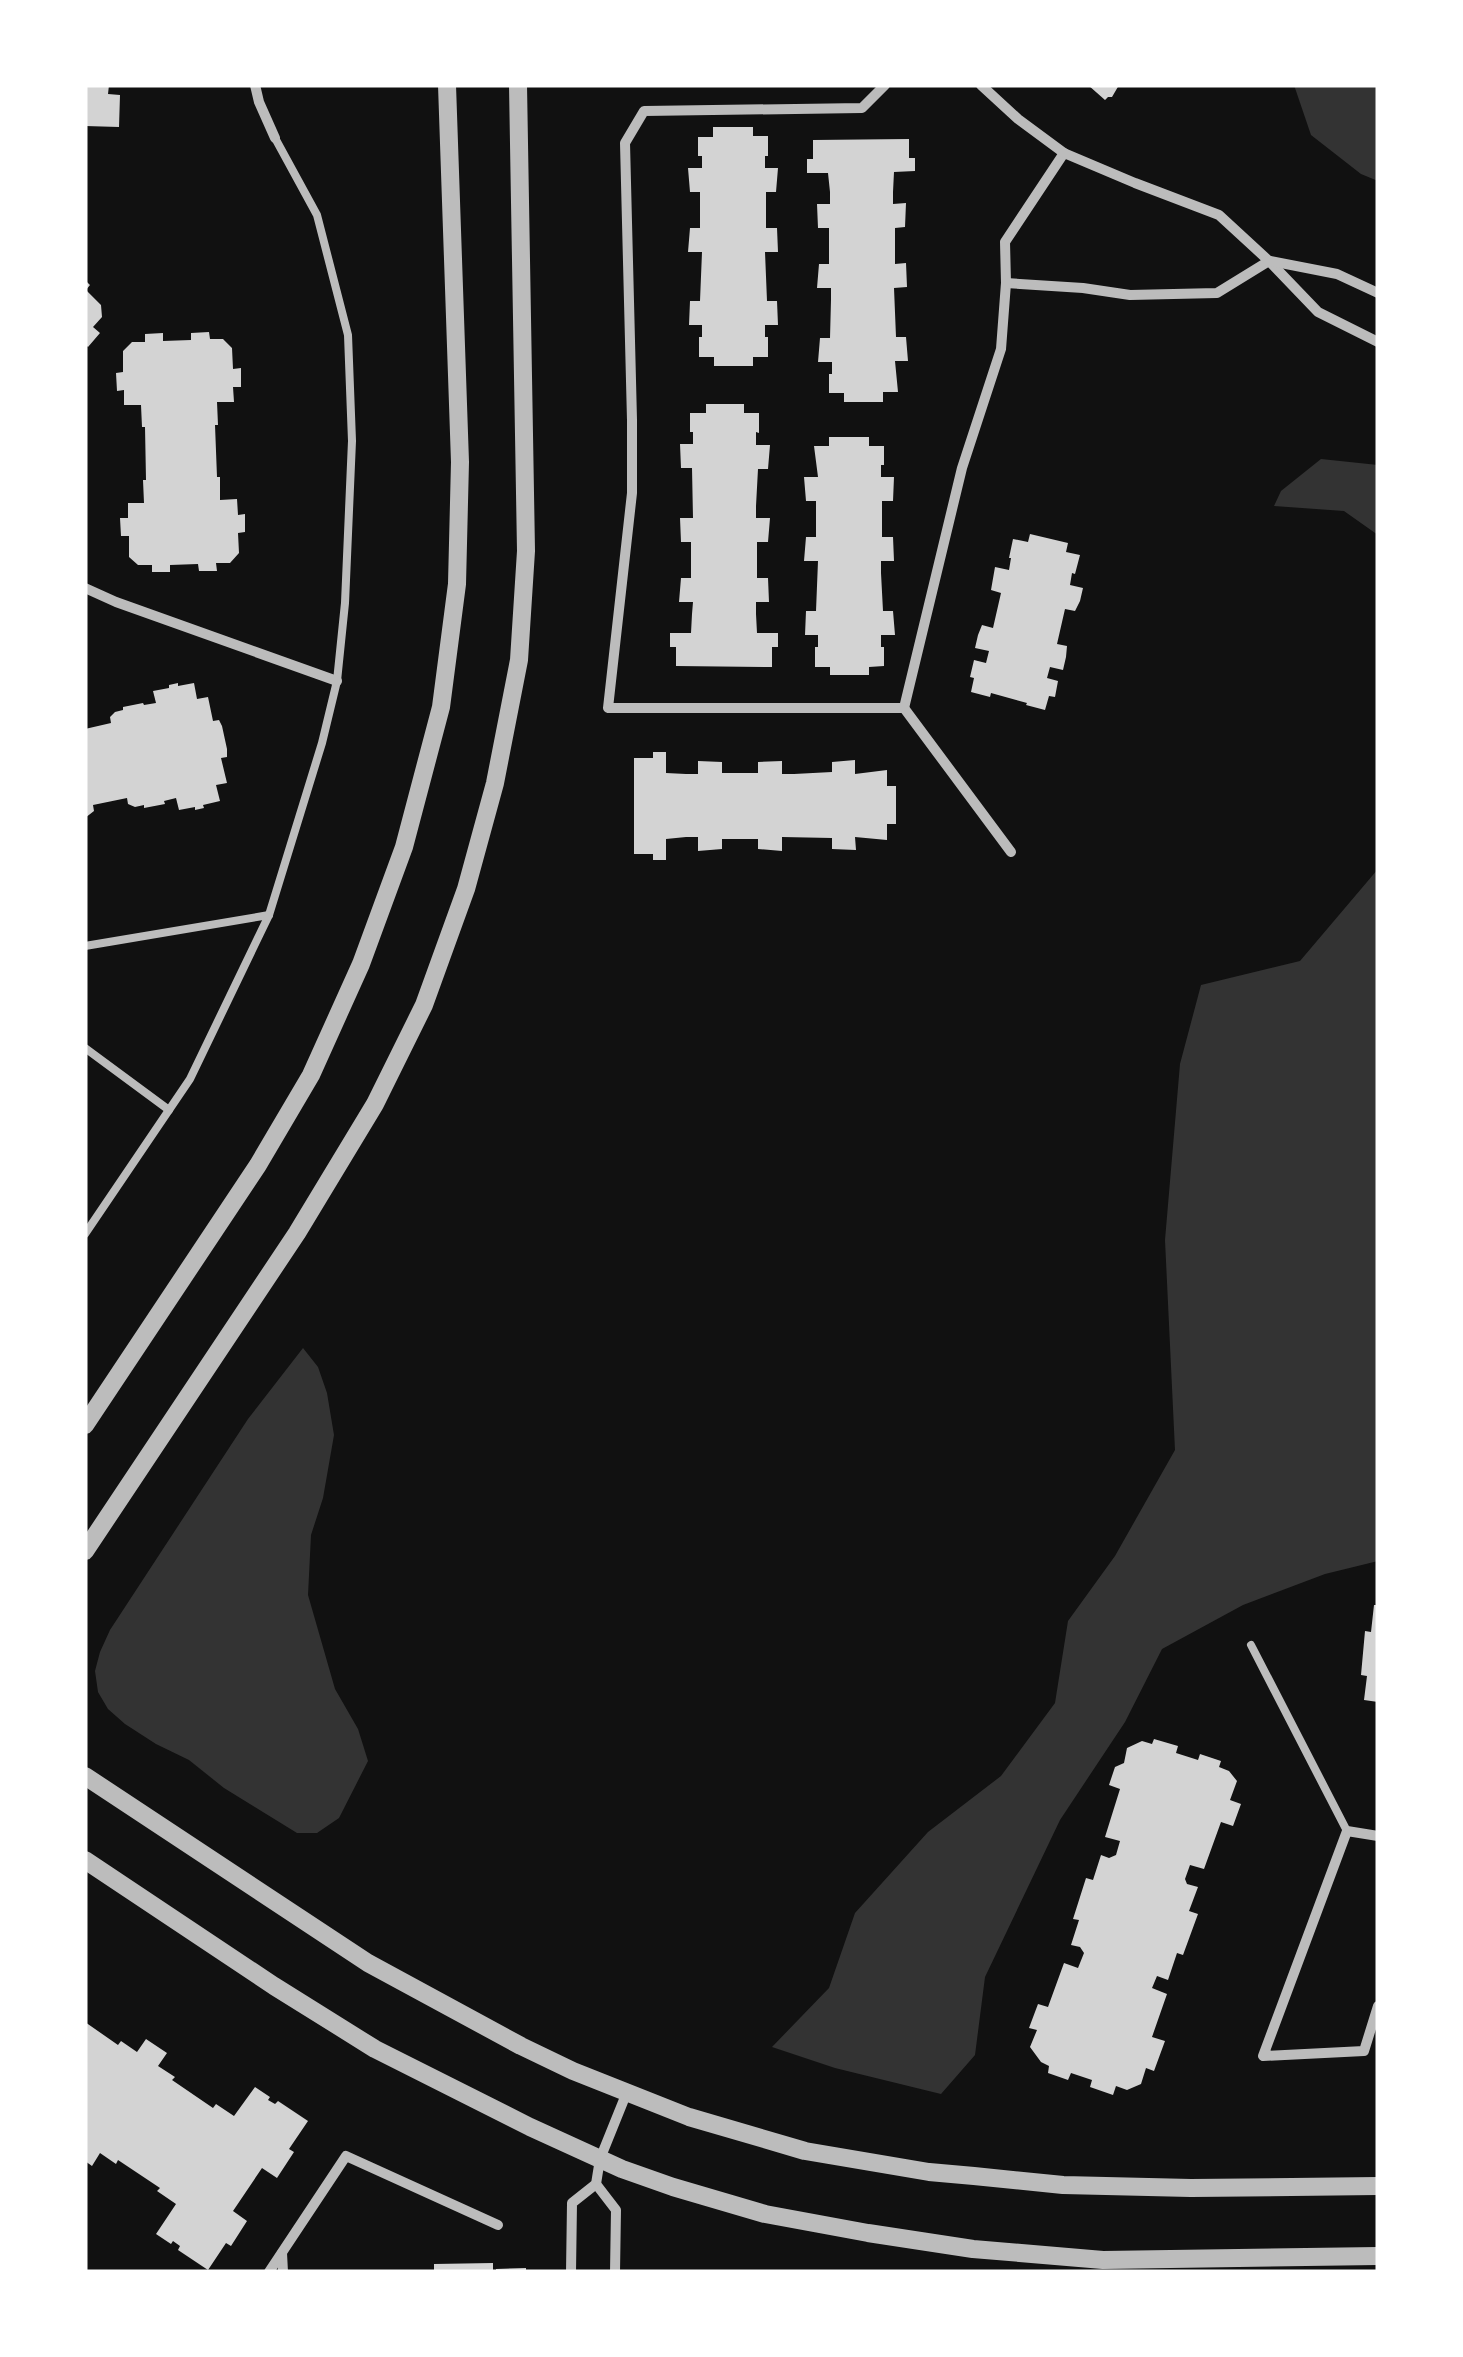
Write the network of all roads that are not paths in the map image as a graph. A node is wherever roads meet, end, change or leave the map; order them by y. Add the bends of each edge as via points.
1 (255, 85) edge
2 (447, 85) edge
3 (518, 85) edge
4 (886, 85) edge
5 (981, 85) edge
6 (276, 138) joint
7 (1064, 153) junction
8 (1269, 261) junction
9 (1006, 283) junction
10 (1378, 292) edge
11 (1378, 342) edge
12 (85, 588) edge
13 (336, 681) junction
14 (904, 708) junction
15 (1012, 852) dead end
16 (269, 916) junction
17 (85, 946) edge
18 (85, 1048) edge
19 (169, 1110) junction
20 (85, 1234) edge
21 (85, 1425) edge
22 (85, 1551) edge
23 (1251, 1645) dead end
24 (85, 1776) edge
25 (1347, 1831) junction
26 (1378, 1836) edge
27 (85, 1860) edge
28 (1378, 2006) edge
29 (627, 2092) junction
30 (600, 2159) junction
31 (596, 2184) junction
32 (1378, 2186) edge
33 (498, 2225) dead end
34 (282, 2252) junction
35 (1378, 2256) edge
36 (269, 2272) edge
37 (283, 2272) edge
38 (571, 2272) edge
39 (615, 2272) edge

1 - 6 street
2 - 21 street via 460,462 457,584 441,707 409,830 361,964 311,1075
3 - 22 street via 526,550 519,660 496,784 466,889 424,1005 375,1104
4 - 14 street via 862,108 644,111 625,143 632,493 608,708
5 - 7 street
6 - 13 lane via 317,215 348,335 352,441
7 - 8 street via 1219,214
7 - 9 street via 1005,242
8 - 9 street via 1217,292 1130,295
8 - 10 street via 1336,274
8 - 11 street via 1318,312
9 - 14 street via 1001,349 962,468
12 - 13 street
13 - 16 lane
14 - 15 street
16 - 17 lane
16 - 19 lane
18 - 19 lane
19 - 20 lane
23 - 25 lane
24 - 29 street via 368,1963 521,2046
25 - 26 street
25 - 28 street via 1264,2056 1364,2050
27 - 30 street via 375,2049
29 - 30 street
29 - 32 street via 805,2152 928,2172 1063,2185
30 - 31 street
30 - 35 street via 765,2214 968,2248 1103,2260
31 - 38 street via 572,2203
31 - 39 street via 616,2210
33 - 34 street via 346,2156
34 - 36 street
34 - 37 street

